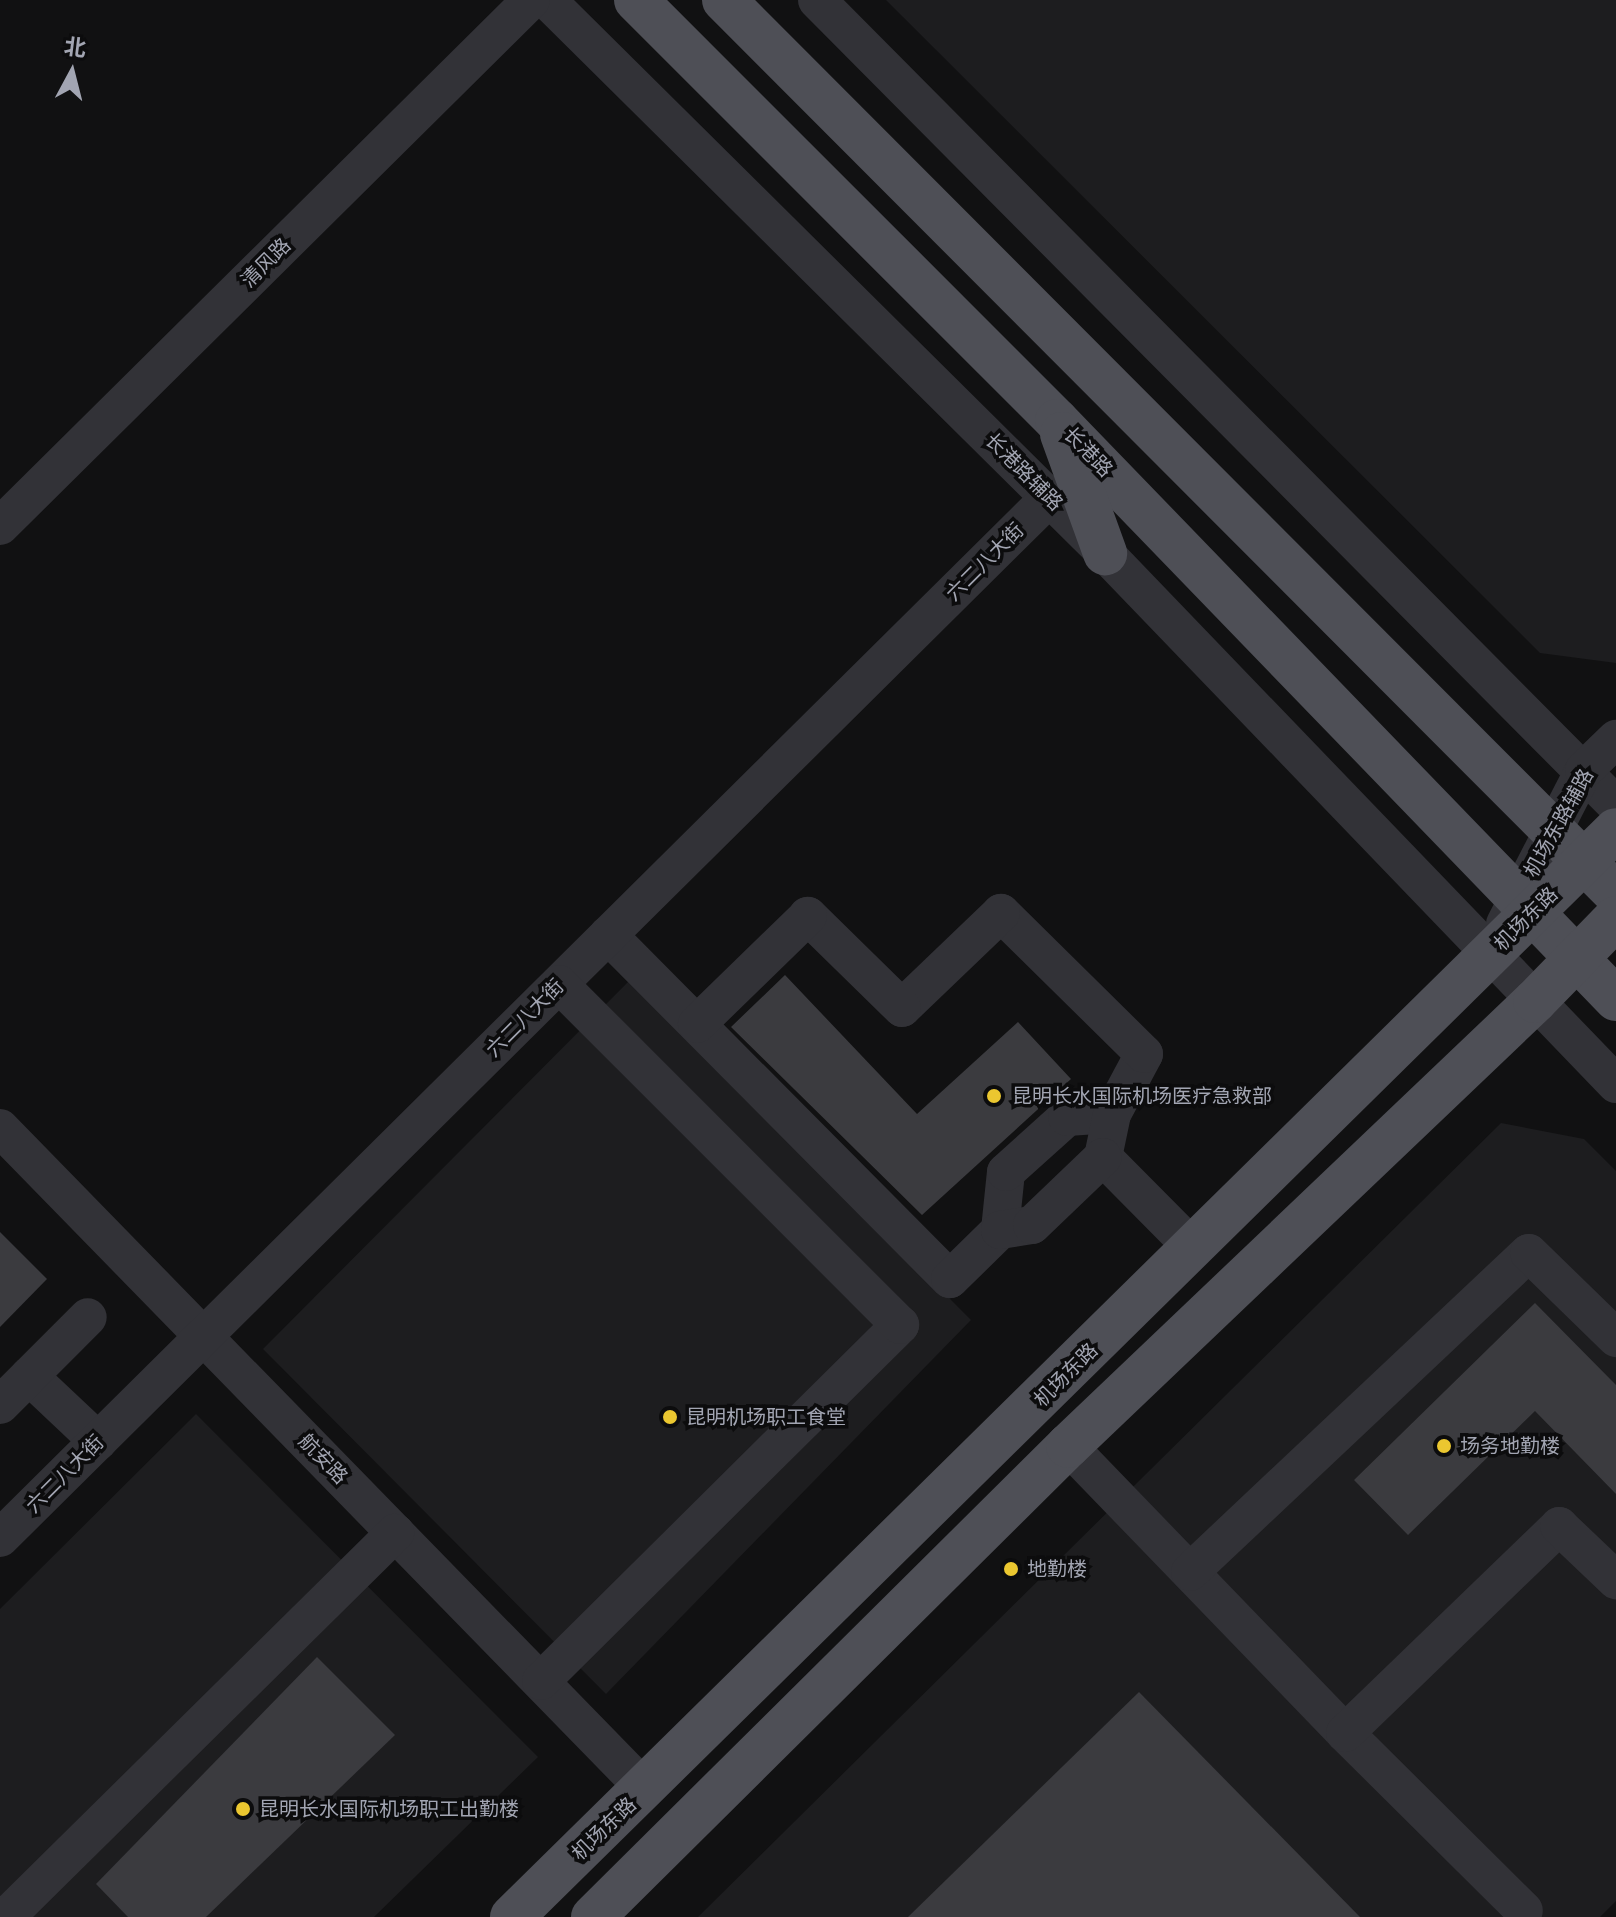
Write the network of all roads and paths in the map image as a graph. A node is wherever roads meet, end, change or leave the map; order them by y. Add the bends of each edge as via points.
1 (531, 0) edge
2 (547, 0) edge
3 (636, 0) edge
4 (724, 0) edge
5 (766, 0) edge
6 (817, 0) edge
7 (796, 73) junction
8 (1057, 421) junction
9 (1049, 498) junction
10 (0, 526) edge
11 (1105, 553) junction
12 (1616, 739) edge
13 (1584, 770) junction
14 (1616, 805) edge
15 (1616, 830) edge
16 (1552, 832) junction
17 (1584, 862) junction
18 (1616, 894) edge
19 (1525, 906) junction
20 (1616, 918) edge
21 (608, 935) junction
22 (1490, 955) junction
23 (1599, 972) edge
24 (559, 984) junction
25 (1535, 1001) junction
26 (697, 1024) junction
27 (1616, 1084) edge
28 (1112, 1114) junction
29 (0, 1128) edge
30 (1103, 1157) junction
31 (1000, 1230) junction
32 (1193, 1248) junction
33 (88, 1317) dead end
34 (203, 1337) junction
35 (1616, 1338) edge
36 (29, 1376) junction
37 (0, 1405) edge
38 (98, 1441) junction
39 (1068, 1446) junction
40 (395, 1533) junction
41 (0, 1538) edge
42 (1190, 1572) junction
43 (1616, 1580) edge
44 (541, 1681) junction
45 (1345, 1733) junction
46 (645, 1789) junction
47 (1524, 1911) dead end
48 (6, 1917) edge
49 (512, 1917) edge
50 (593, 1917) edge

1 - 10 street, 清风路
2 - 9 street, 长港路辅路
3 - 8 main road, 长港路
4 - 7 main road
5 - 7 main road
6 - 13 street
7 - 16 main road
8 - 11 main road
8 - 19 main road, 长港路
9 - 11 street, 长港路辅路
9 - 21 street, 六二八大街
11 - 22 street, 长港路辅路
12 - 13 street, 机场东路辅路
13 - 14 street
13 - 16 street, 机场东路辅路
15 - 17 main road, 机场东路
16 - 17 main road
16 - 19 street, 机场东路辅路
17 - 18 main road
17 - 19 main road, 机场东路
19 - 22 main road, 机场东路
19 - 23 main road, 长港路
20 - 23 main road
21 - 24 street, 六二八大街
21 - 26 street
22 - 25 street, 长港路辅路
22 - 32 main road, 机场东路
23 - 25 main road
24 - 34 street, 六二八大街
24 - 44 street via 900,1325
25 - 27 street, 长港路辅路
25 - 39 main road
26 - 28 street via 808,916 902,1008 1001,913 1144,1054
26 - 31 street via 950,1279
28 - 30 street
28 - 31 street via 1067,1117 1006,1172
29 - 34 street, 航安路
30 - 31 street via 1032,1225
30 - 32 street
32 - 46 main road, 机场东路
33 - 36 street
34 - 38 street, 六二八大街
34 - 40 street, 航安路
35 - 42 street via 1529,1253
36 - 37 street
36 - 38 street
38 - 41 street, 六二八大街
39 - 42 street
39 - 50 main road
40 - 44 street, 航安路
40 - 48 street
42 - 45 street
43 - 45 street via 1559,1526
44 - 46 street, 航安路
45 - 47 street
46 - 49 main road, 机场东路

